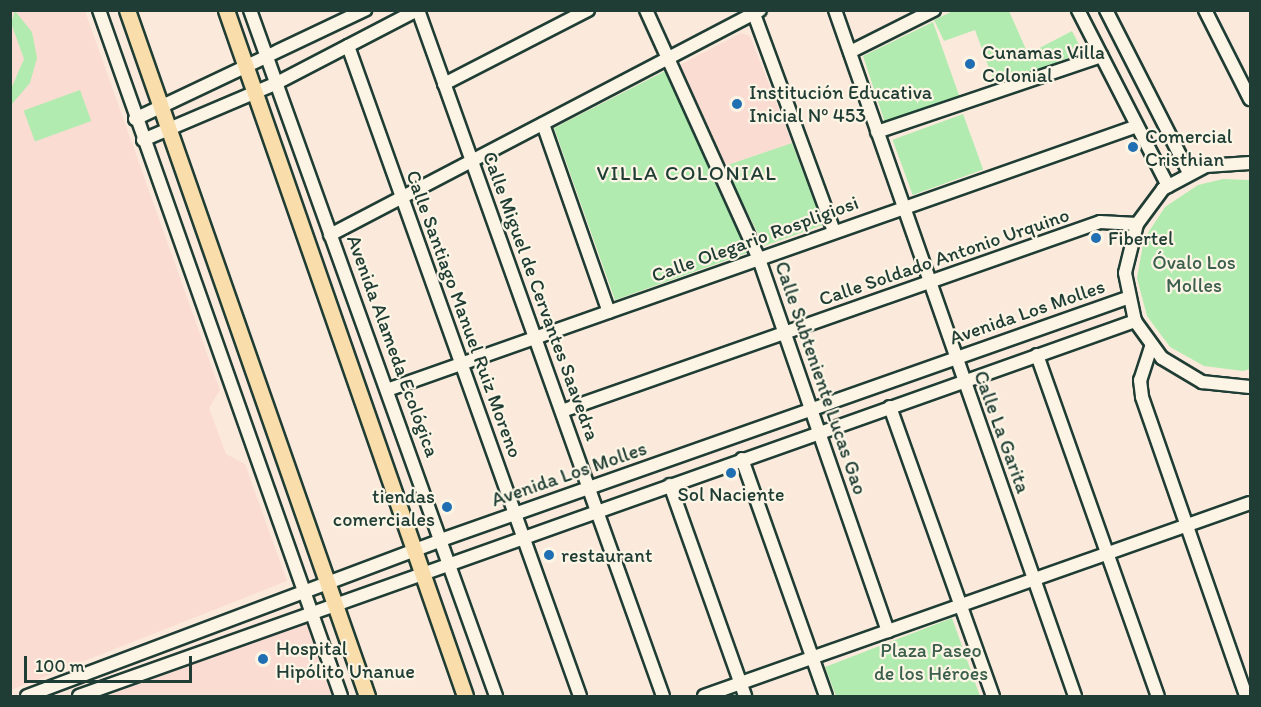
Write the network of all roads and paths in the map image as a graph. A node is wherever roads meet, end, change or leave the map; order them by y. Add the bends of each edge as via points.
1 (99, 10) edge
2 (127, 10) edge
3 (226, 10) edge
4 (250, 10) edge
5 (365, 10) edge
6 (417, 10) edge
7 (588, 10) edge
8 (646, 10) edge
9 (835, 10) edge
10 (934, 10) edge
11 (1106, 10) edge
12 (757, 12) edge
13 (1083, 12) edge
14 (1210, 12) edge
15 (348, 46) junction
16 (850, 52) junction
17 (1102, 56) junction
18 (669, 57) junction
19 (267, 61) junction
20 (247, 70) junction
21 (275, 84) junction
22 (444, 84) junction
23 (255, 92) junction
24 (1249, 93) edge
25 (161, 107) junction
26 (135, 118) junction
27 (543, 124) junction
28 (1137, 126) junction
29 (168, 129) junction
30 (877, 132) junction
31 (143, 140) junction
32 (472, 160) junction
33 (1251, 163) edge
34 (1189, 173) junction
35 (1168, 186) junction
36 (402, 196) junction
37 (903, 207) junction
38 (1137, 224) junction
39 (834, 232) junction
40 (330, 235) junction
41 (759, 259) junction
42 (929, 283) junction
43 (1127, 298) junction
44 (609, 312) junction
45 (1135, 321) junction
46 (785, 333) junction
47 (536, 338) junction
48 (1151, 347) junction
49 (1037, 355) junction
50 (955, 358) junction
51 (461, 363) junction
52 (963, 381) junction
53 (1251, 387) edge
54 (387, 390) junction
55 (890, 407) junction
56 (810, 410) junction
57 (562, 411) junction
58 (818, 433) junction
59 (742, 459) junction
60 (670, 485) junction
61 (589, 488) junction
62 (1250, 505) edge
63 (597, 510) junction
64 (515, 514) junction
65 (1185, 526) junction
66 (523, 536) junction
67 (441, 540) junction
68 (413, 551) junction
69 (1107, 554) junction
70 (449, 563) junction
71 (420, 573) junction
72 (1034, 580) junction
73 (327, 583) junction
74 (303, 592) junction
75 (335, 604) junction
76 (960, 606) junction
77 (311, 612) junction
78 (888, 631) junction
79 (813, 658) junction
80 (740, 683) junction
81 (27, 696) edge
82 (78, 696) edge
83 (342, 696) edge
84 (367, 696) edge
85 (465, 696) edge
86 (496, 696) edge
87 (580, 696) edge
88 (663, 696) edge
89 (704, 696) edge
90 (745, 696) edge
91 (826, 696) edge
92 (993, 696) edge
93 (1075, 696) edge
94 (1158, 696) edge
95 (1246, 696) edge

1 - 26 street
2 - 25 main road
3 - 20 main road
4 - 19 street, Avenida Alameda Ecológica
5 - 19 street
6 - 15 street
6 - 22 street, Calle Miguel de Cervantes Saavedra
7 - 22 street
8 - 18 street, Calle Subteniente Lucas Gao
9 - 16 street, Calle La Garita
10 - 16 street
11 - 34 street
12 - 18 street
12 - 39 street
13 - 17 street
14 - 24 street
15 - 21 street
15 - 36 street, Calle Santiago Manuel Ruiz Moreno
16 - 30 street, Calle La Garita
17 - 28 street
17 - 30 street
18 - 27 street
18 - 41 street, Calle Subteniente Lucas Gao
19 - 20 street
19 - 21 street, Avenida Alameda Ecológica
20 - 23 main road
20 - 25 street
21 - 23 street
21 - 40 street, Avenida Alameda Ecológica
22 - 32 street, Calle Miguel de Cervantes Saavedra
23 - 29 street
23 - 68 main road
25 - 26 street
25 - 29 main road
26 - 31 street
27 - 32 street
27 - 44 street
28 - 35 street
28 - 37 street, Calle Olegario Rospligiosi
29 - 31 street
29 - 73 main road
30 - 37 street, Calle La Garita
31 - 74 street
32 - 36 street
32 - 47 street, Calle Miguel de Cervantes Saavedra
33 - 34 street via 1224,163
34 - 35 street
35 - 38 street
36 - 40 street
36 - 51 street, Calle Santiago Manuel Ruiz Moreno
37 - 39 street, Calle Olegario Rospligiosi
37 - 42 street, Calle La Garita
38 - 42 street, Calle Soldado Antonio Urquino via 1100,222
38 - 43 street via 1125,264
39 - 41 street, Calle Olegario Rospligiosi
40 - 54 street, Avenida Alameda Ecológica
41 - 44 street, Calle Olegario Rospligiosi
41 - 46 street, Calle Subteniente Lucas Gao
42 - 46 street, Calle Soldado Antonio Urquino
42 - 50 street, Calle La Garita
43 - 45 street
43 - 50 street, Avenida Los Molles
44 - 47 street, Calle Olegario Rospligiosi
45 - 48 street
45 - 49 street
46 - 56 street, Calle Subteniente Lucas Gao
46 - 57 street, Calle Soldado Antonio Urquino
47 - 51 street, Calle Olegario Rospligiosi
47 - 57 street, Calle Miguel de Cervantes Saavedra
48 - 53 street via 1174,368 1202,382
48 - 65 street via 1140,380 1142,397
49 - 52 street
49 - 69 street
50 - 52 street, Calle La Garita
50 - 56 street, Avenida Los Molles
51 - 54 street, Calle Olegario Rospligiosi
51 - 64 street, Calle Santiago Manuel Ruiz Moreno
52 - 55 street
52 - 72 street, Calle La Garita
54 - 67 street, Avenida Alameda Ecológica
55 - 58 street
55 - 76 street
56 - 58 street, Calle Subteniente Lucas Gao
56 - 61 street, Avenida Los Molles
57 - 61 street, Calle Miguel de Cervantes Saavedra
58 - 59 street
58 - 78 street, Calle Subteniente Lucas Gao
59 - 60 street
59 - 79 street
60 - 63 street
60 - 80 street
61 - 63 street, Calle Miguel de Cervantes Saavedra
61 - 64 street, Avenida Los Molles
62 - 65 street
63 - 66 street
63 - 88 street, Calle Miguel de Cervantes Saavedra
64 - 66 street, Calle Santiago Manuel Ruiz Moreno
64 - 67 street, Avenida Los Molles
65 - 69 street
65 - 95 street
66 - 70 street
66 - 87 street, Calle Santiago Manuel Ruiz Moreno
67 - 68 street, Avenida Los Molles
67 - 70 street, Avenida Alameda Ecológica
68 - 71 main road
68 - 73 street, Avenida Los Molles
69 - 72 street
69 - 94 street
70 - 71 street
70 - 86 street, Avenida Alameda Ecológica
71 - 75 street
71 - 85 main road
72 - 76 street
72 - 93 street, Calle La Garita
73 - 74 street, Avenida Los Molles
73 - 75 main road
74 - 77 street
74 - 81 street, Avenida Los Molles
75 - 77 street
75 - 84 main road
76 - 78 street
76 - 92 street
77 - 82 street
77 - 83 street
78 - 79 street
79 - 80 street
79 - 91 street
80 - 89 street
80 - 90 street

